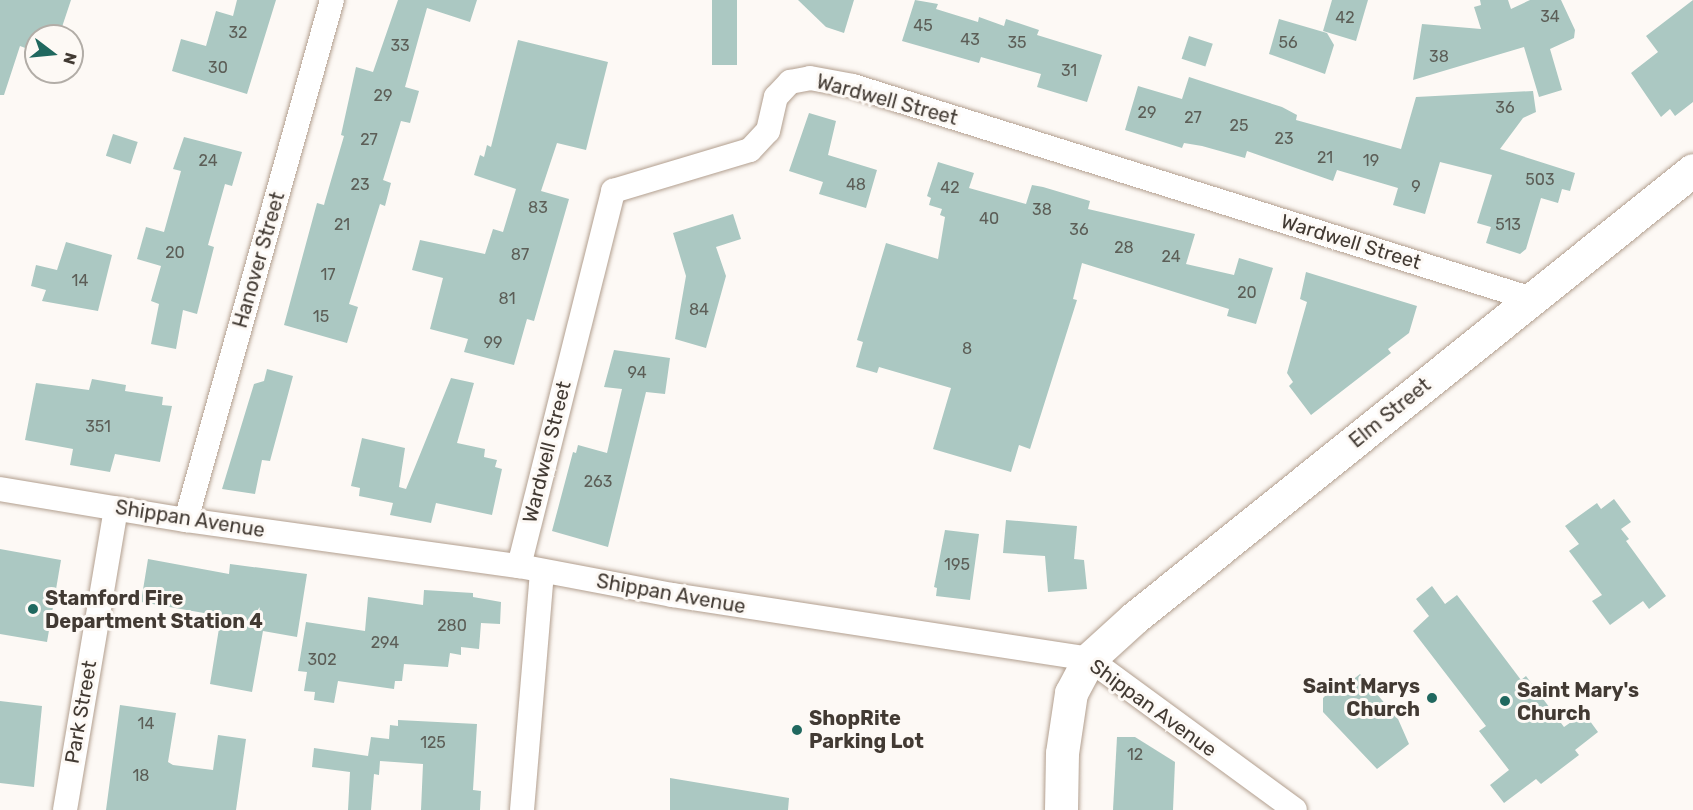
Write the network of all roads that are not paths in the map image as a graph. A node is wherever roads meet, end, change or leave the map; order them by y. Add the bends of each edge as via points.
1 (332, 0) edge
2 (1693, 170) edge
3 (1532, 298) junction
4 (0, 489) edge
5 (116, 508) junction
6 (186, 520) junction
7 (519, 566) junction
8 (542, 572) junction
9 (1089, 659) junction
10 (64, 810) edge
11 (522, 810) edge
12 (1061, 810) edge
13 (1295, 810) edge

1 - 6 street, Hanover Street
2 - 3 main road, Elm Street
3 - 7 street, Wardwell Street via 853,86 810,78 790,82 776,97 768,131 750,150 613,191
3 - 9 main road, Elm Street via 1134,618
4 - 5 street, Shippan Avenue
5 - 6 street, Shippan Avenue
5 - 10 street, Park Street
6 - 7 street, Shippan Avenue
7 - 8 street, Shippan Avenue
8 - 9 street, Shippan Avenue
8 - 11 street
9 - 12 main road, Elm Street via 1071,693 1062,753
9 - 13 street, Shippan Avenue

